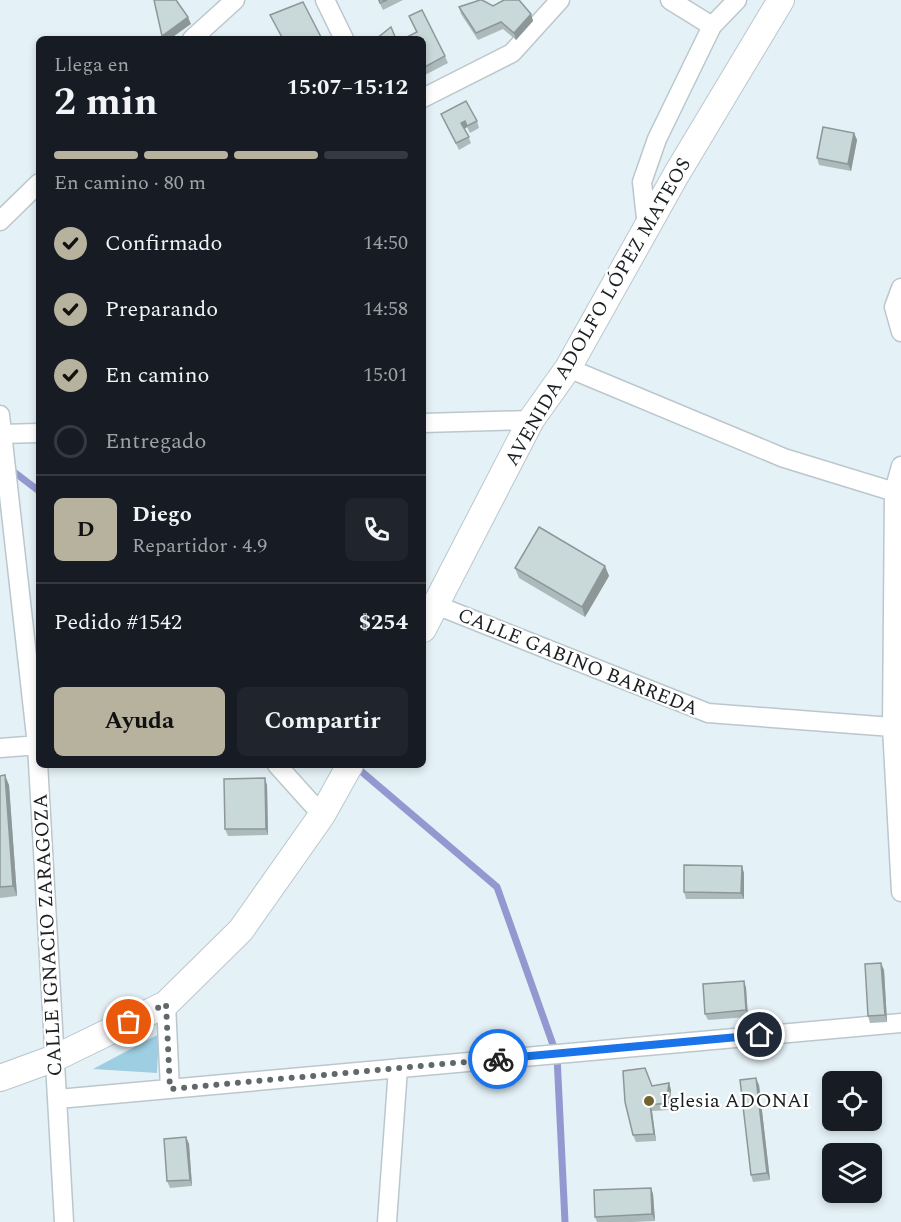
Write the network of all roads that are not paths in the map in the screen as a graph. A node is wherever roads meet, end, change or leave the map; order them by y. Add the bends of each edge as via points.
1 (235, 0) edge
2 (325, 0) edge
3 (560, 0) edge
4 (670, 0) edge
5 (737, 0) edge
6 (781, 0) edge
7 (712, 26) junction
8 (195, 36) edge
9 (343, 36) edge
10 (426, 96) edge
11 (36, 186) edge
12 (0, 221) edge
13 (647, 227) junction
14 (901, 288) edge
15 (901, 332) edge
16 (568, 368) junction
17 (0, 415) edge
18 (531, 420) junction
19 (426, 423) edge
20 (1, 434) edge
21 (36, 434) edge
22 (901, 466) edge
23 (897, 493) edge
24 (436, 605) junction
25 (426, 623) edge
26 (36, 728) edge
27 (896, 729) edge
28 (36, 745) edge
29 (0, 748) edge
30 (39, 768) edge
31 (280, 768) edge
32 (347, 771) edge
33 (322, 815) junction
34 (901, 892) edge
35 (166, 1004) junction
36 (901, 1023) edge
37 (55, 1058) junction
38 (398, 1068) junction
39 (0, 1078) edge
40 (170, 1089) junction
41 (58, 1099) junction
42 (64, 1222) edge
43 (387, 1222) edge

1 - 8 street
2 - 9 street
3 - 10 street via 513,53
4 - 7 street
5 - 7 street
6 - 13 main road, AVENIDA ADOLFO LÓPEZ MATEOS
7 - 13 street via 657,139 642,182
11 - 12 street
13 - 16 main road, AVENIDA ADOLFO LÓPEZ MATEOS
14 - 15 street via 894,307
16 - 18 main road, AVENIDA ADOLFO LÓPEZ MATEOS
16 - 23 street via 784,458
17 - 20 street, CALLE IGNACIO ZARAGOZA
18 - 19 street
18 - 24 main road, AVENIDA ADOLFO LÓPEZ MATEOS
20 - 21 street
20 - 26 street, CALLE IGNACIO ZARAGOZA
22 - 23 street
23 - 27 street
24 - 25 main road, AVENIDA ADOLFO LÓPEZ MATEOS
24 - 27 street, CALLE GABINO BARREDA via 708,713
27 - 34 street
28 - 29 street
30 - 37 street, CALLE IGNACIO ZARAGOZA
31 - 33 street
32 - 33 main road
33 - 35 main road via 241,930
35 - 37 main road
35 - 40 street
36 - 38 street
37 - 39 main road
37 - 41 street, CALLE IGNACIO ZARAGOZA
38 - 40 street
38 - 43 street
40 - 41 street
41 - 42 street, CALLE IGNACIO ZARAGOZA

